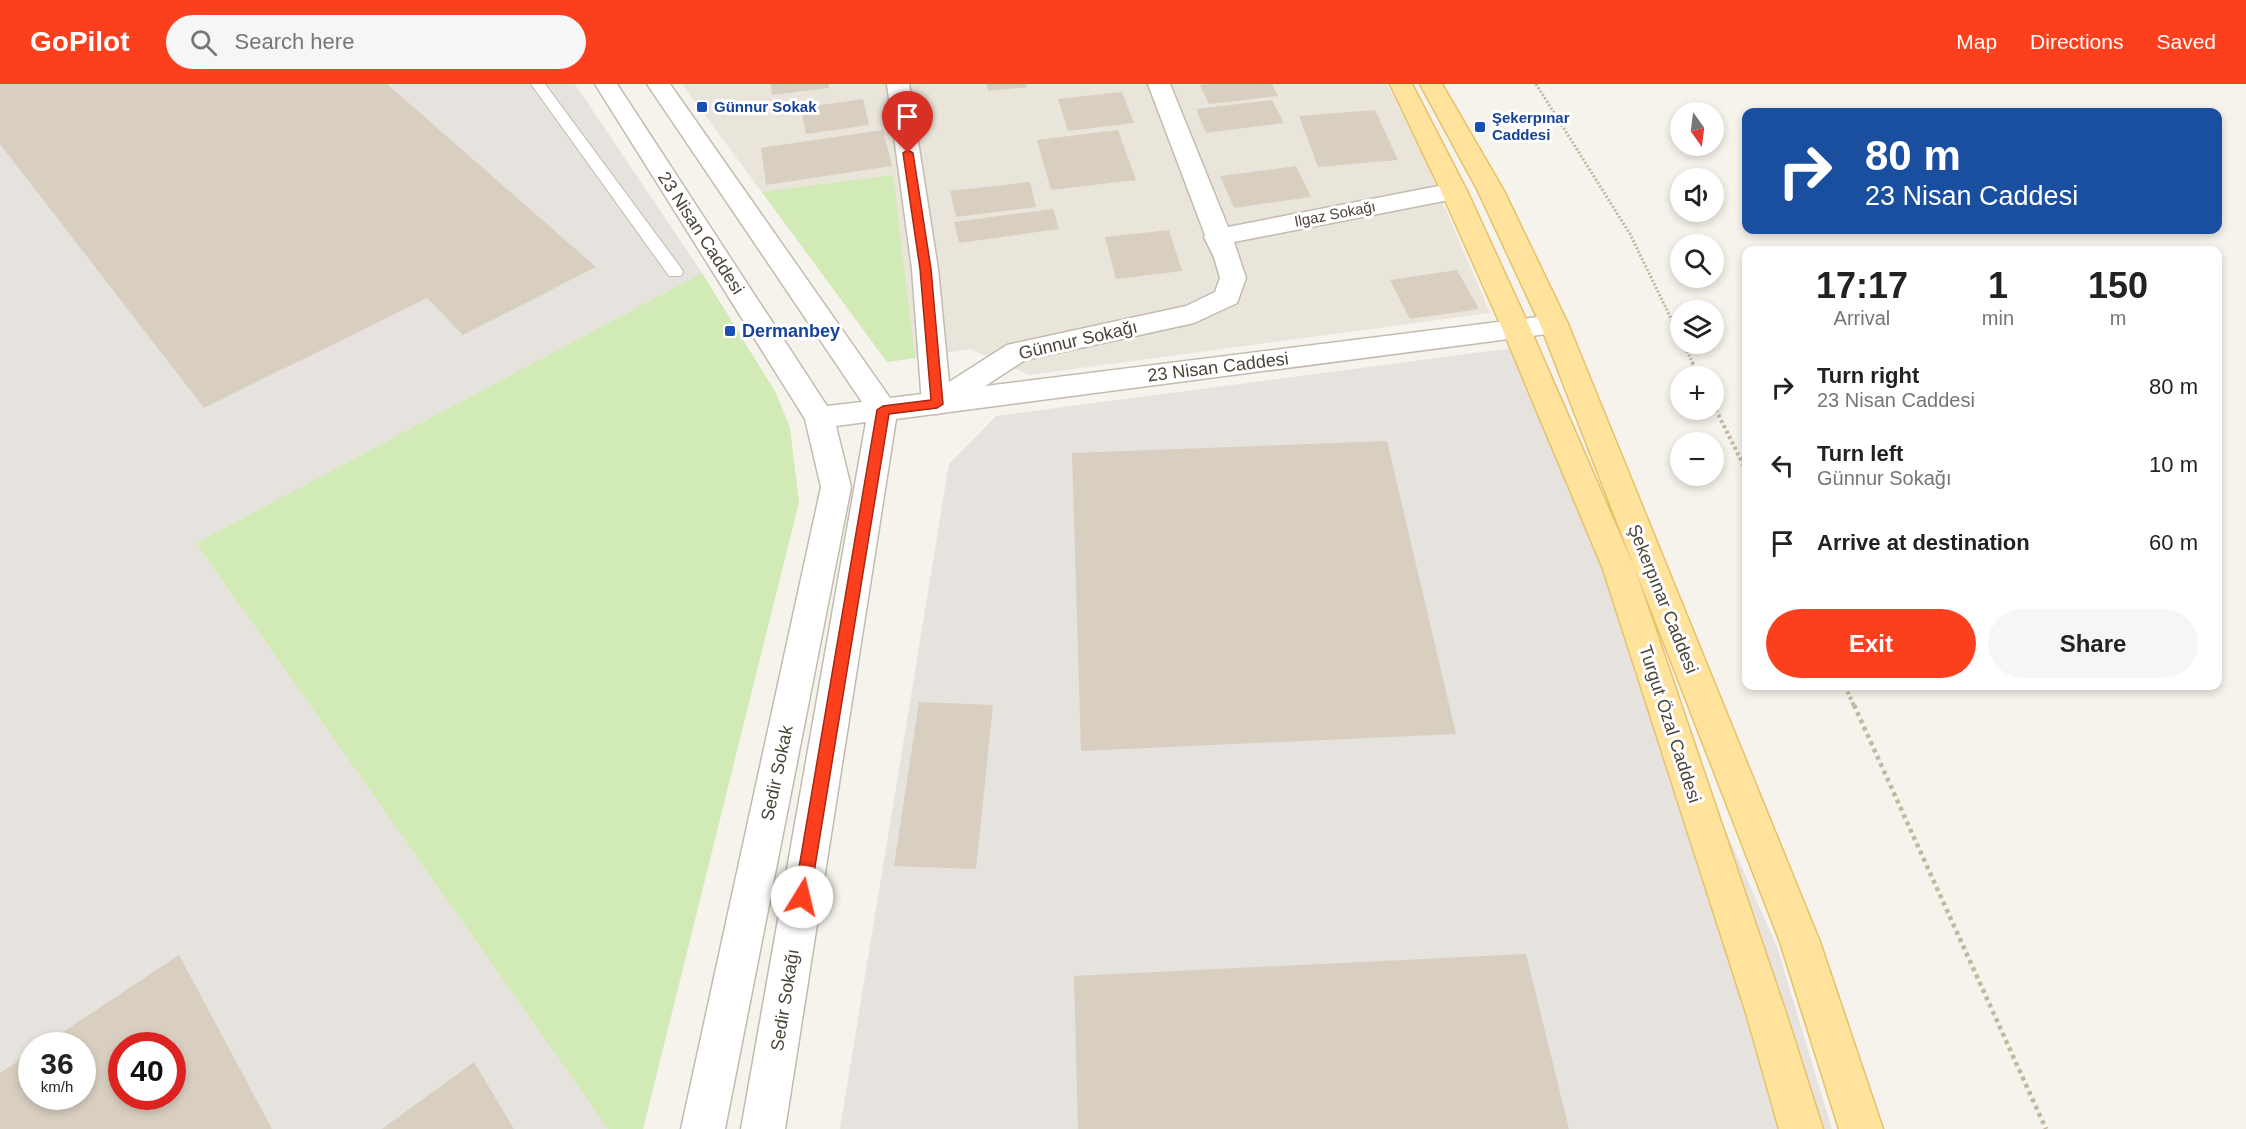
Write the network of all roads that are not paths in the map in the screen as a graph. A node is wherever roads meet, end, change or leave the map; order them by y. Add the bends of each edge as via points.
1 (537, 84) edge
2 (606, 84) edge
3 (658, 84) edge
4 (898, 84) edge
5 (1159, 84) edge
6 (1401, 84) edge
7 (1431, 84) edge
8 (1454, 191) junction
9 (1217, 237) junction
10 (675, 272) dead end
11 (1554, 324) junction
12 (1516, 328) junction
13 (937, 404) junction
14 (883, 410) junction
15 (819, 418) junction
16 (703, 1129) edge
17 (763, 1129) edge
18 (1801, 1129) edge
19 (1861, 1129) edge

1 - 10 lane
2 - 15 street, 23 Nisan Caddesi
3 - 14 street
4 - 13 street via 925,269
5 - 9 street
6 - 8 main road
7 - 11 main road, Şekerpınar Caddesi via 1491,191
8 - 9 street, Ilgaz Sokağı
8 - 12 main road
9 - 13 street, Günnur Sokağı via 1233,278 1227,297 1194,314 1017,352
11 - 12 street, 23 Nisan Caddesi
11 - 19 main road, Şekerpınar Caddesi via 1800,942
12 - 13 street, 23 Nisan Caddesi
12 - 18 main road, Turgut Özal Caddesi via 1619,569
13 - 14 street, 23 Nisan Caddesi
14 - 15 street, 23 Nisan Caddesi
14 - 17 street, Sedir Sokağı
15 - 16 street, Sedir Sokak via 836,487

